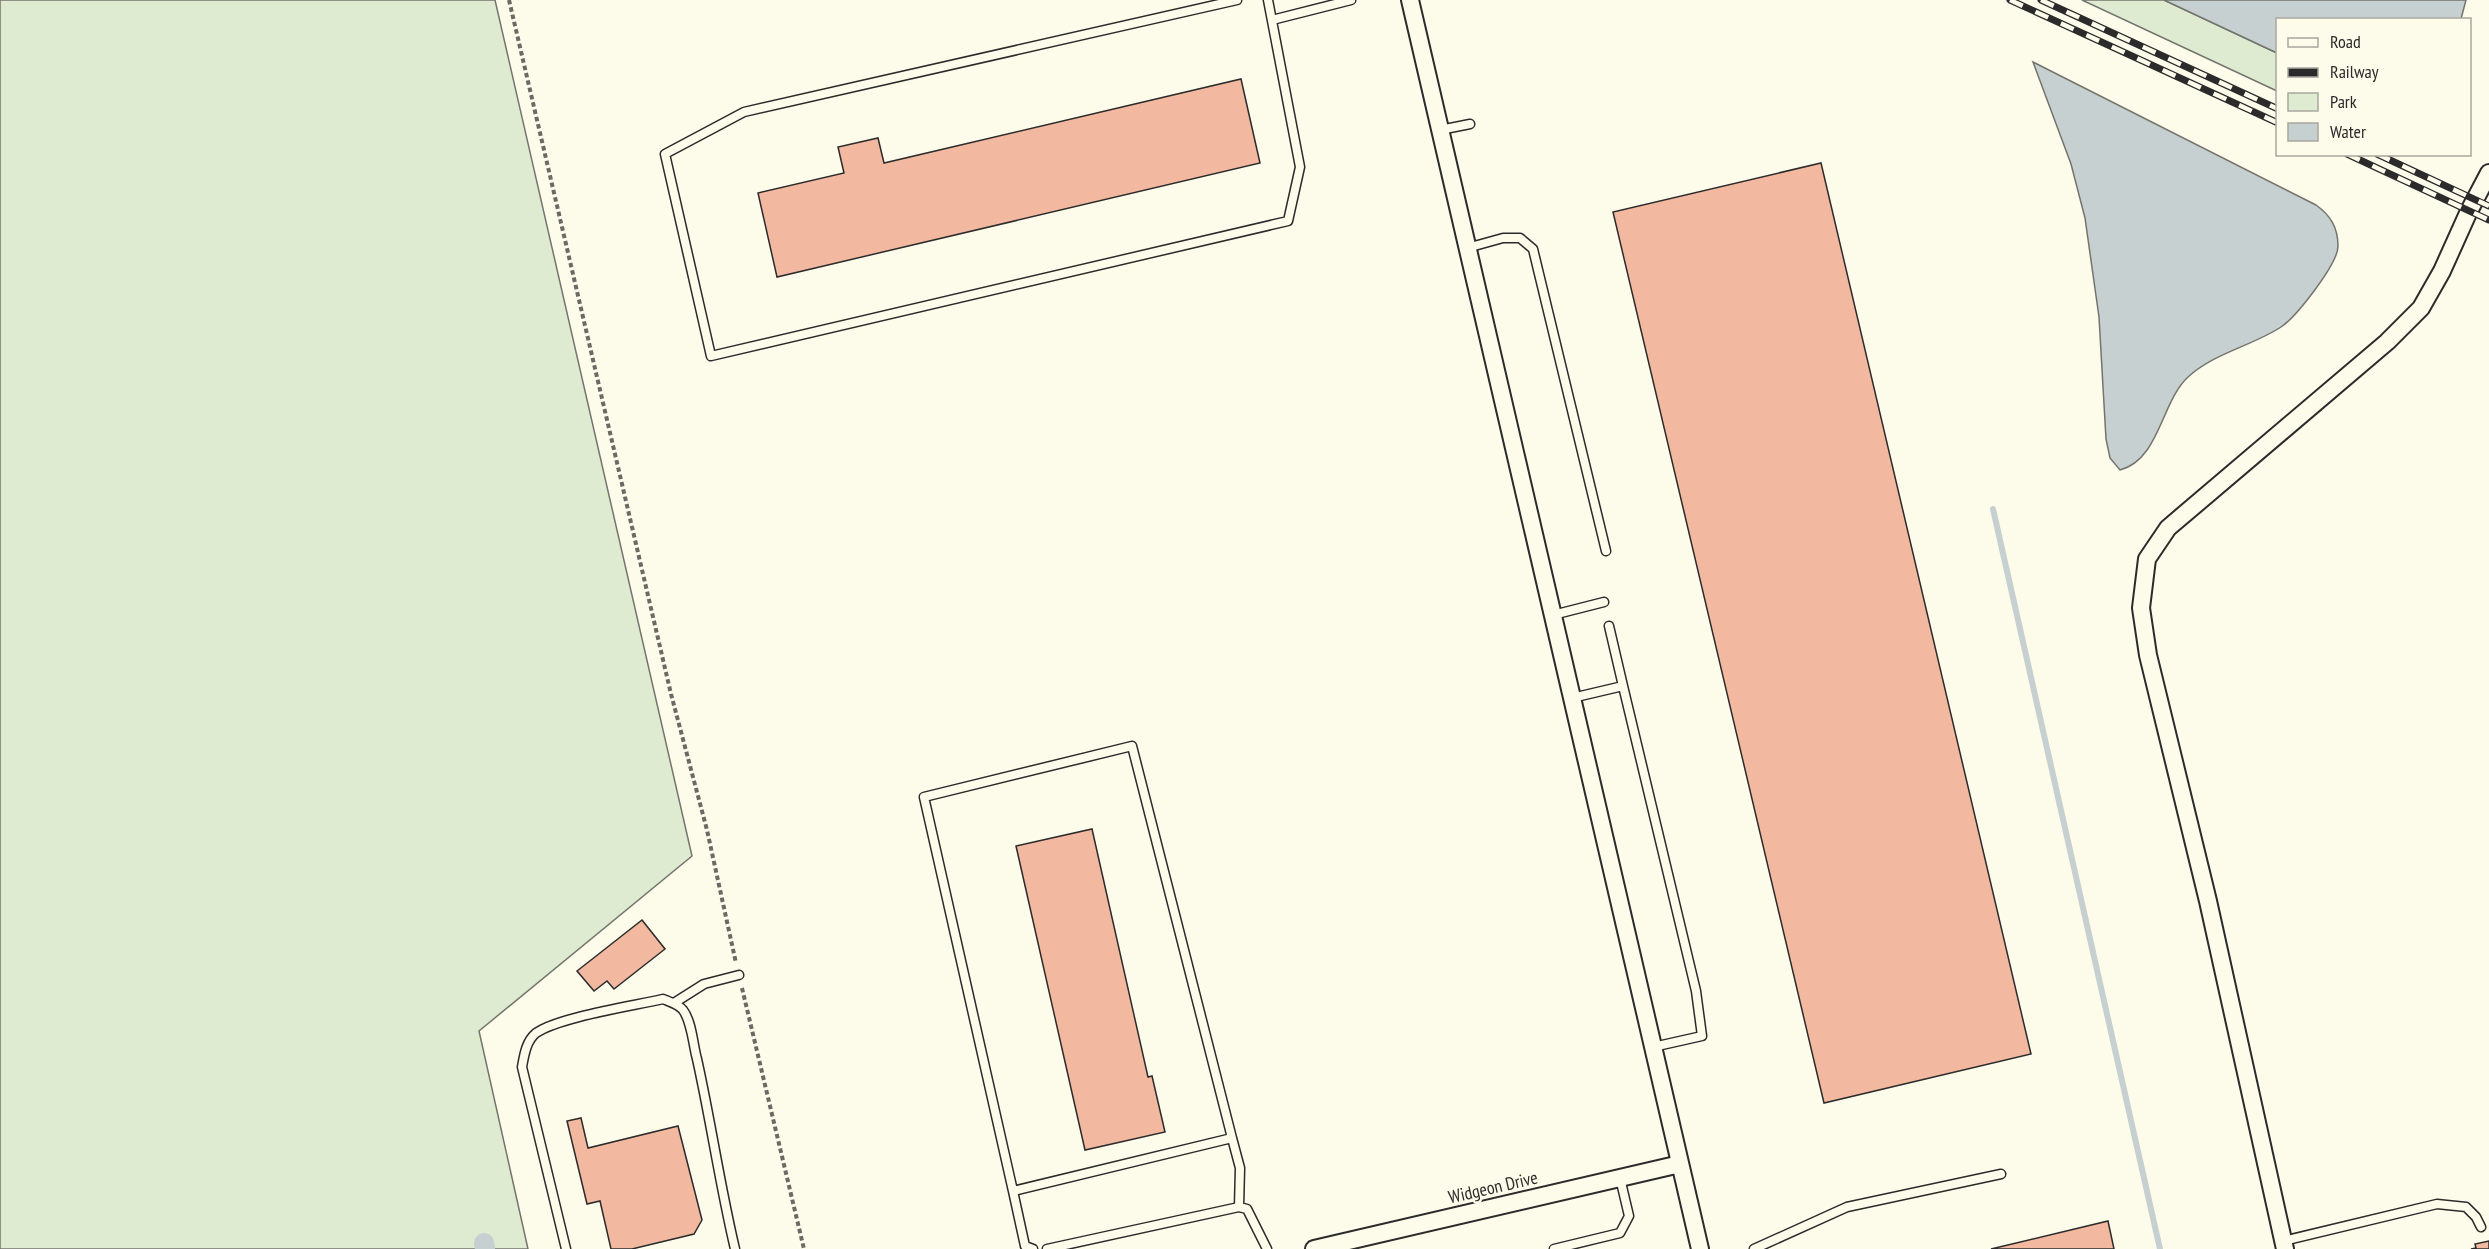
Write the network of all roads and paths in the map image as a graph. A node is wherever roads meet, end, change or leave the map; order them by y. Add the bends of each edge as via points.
1 (509, 0) edge
2 (1237, 0) edge
3 (1268, 0) edge
4 (1351, 0) edge
5 (1410, 0) edge
6 (1272, 20) junction
7 (1470, 124) dead end
8 (1440, 130) junction
9 (2489, 173) edge
10 (1467, 248) junction
11 (1606, 551) dead end
12 (1604, 602) dead end
13 (1553, 615) junction
14 (1610, 626) dead end
15 (1623, 686) junction
16 (1572, 698) junction
17 (739, 975) junction
18 (674, 1003) junction
19 (1653, 1047) junction
20 (1232, 1138) junction
21 (1680, 1164) junction
22 (2001, 1174) dead end
23 (1620, 1178) junction
24 (1013, 1191) junction
25 (1239, 1207) junction
26 (2481, 1227) dead end
27 (2284, 1245) edge
28 (566, 1249) edge
29 (735, 1249) edge
30 (804, 1249) edge
31 (1033, 1249) edge
32 (1047, 1249) edge
33 (1267, 1249) edge
34 (1314, 1249) edge
35 (1554, 1249) edge
36 (1700, 1249) edge
37 (1754, 1249) edge

1 - 17 path
2 - 6 lane via 744,112 665,154 711,356 1288,221 1300,166
3 - 6 lane
4 - 6 lane
5 - 8 street
7 - 8 lane
8 - 10 street
9 - 27 street via 2421,308 2387,342 2168,528 2147,559 2141,608 2148,655 2208,901
10 - 11 lane via 1503,238 1520,238 1533,249
10 - 13 street
12 - 13 lane
13 - 16 street
14 - 15 lane
15 - 16 lane
15 - 19 lane via 1696,991 1702,1036
16 - 19 street
17 - 18 lane via 704,984
17 - 30 path
18 - 28 lane via 663,999 557,1023 534,1034 525,1049 522,1067
18 - 29 lane via 684,1011 690,1028
19 - 21 street
20 - 24 lane
20 - 24 lane via 1132,746 924,797
20 - 25 lane via 1240,1168
21 - 23 street, Widgeon Drive
21 - 36 street
22 - 37 lane via 1847,1208
23 - 34 street, Widgeon Drive
23 - 35 lane via 1629,1215 1620,1233
24 - 31 lane via 1025,1246
25 - 32 lane
25 - 33 lane via 1246,1209
26 - 27 lane via 2466,1207 2437,1204

